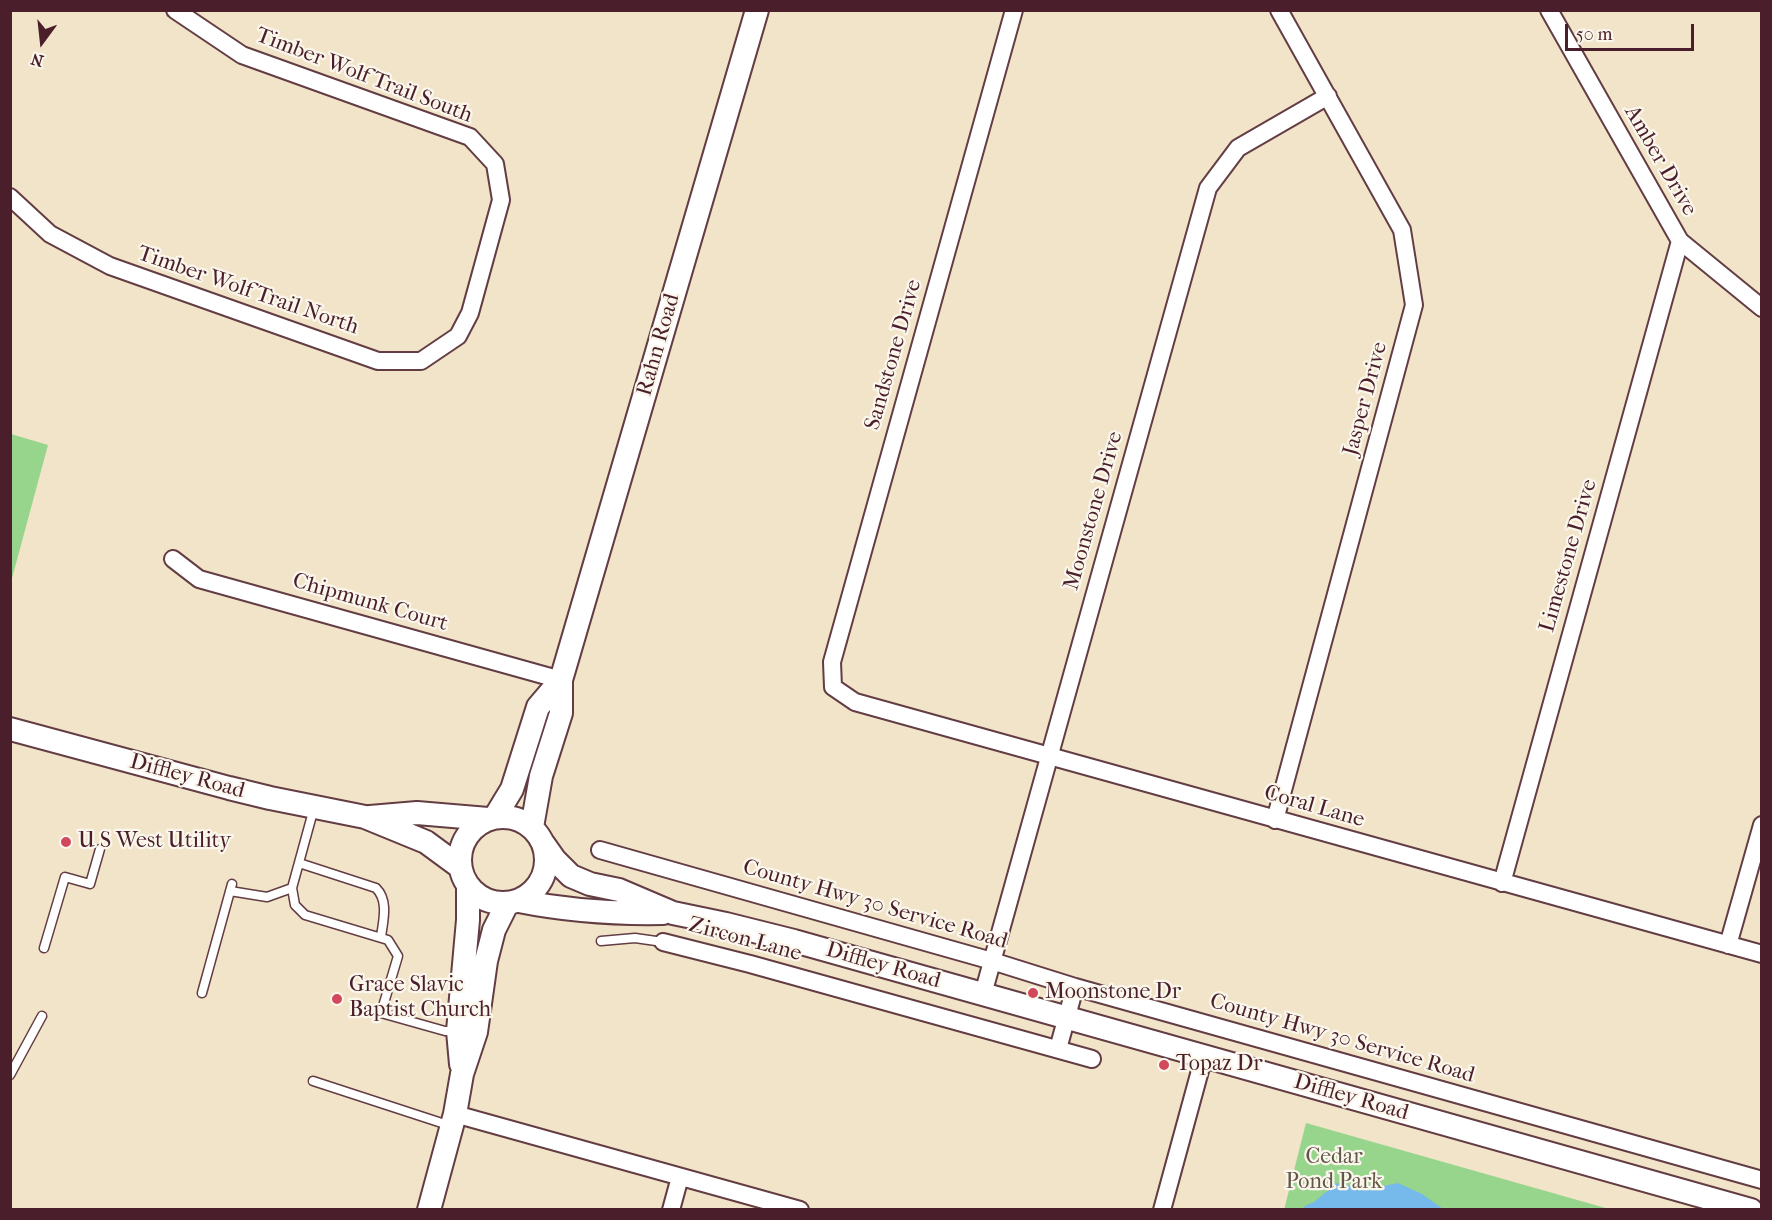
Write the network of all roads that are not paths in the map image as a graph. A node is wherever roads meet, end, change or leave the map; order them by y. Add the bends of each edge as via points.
1 (175, 10) edge
2 (757, 10) edge
3 (1014, 10) edge
4 (1279, 10) edge
5 (1549, 10) edge
6 (1328, 96) junction
7 (10, 197) edge
8 (1680, 241) junction
9 (1761, 308) edge
10 (470, 312) joint
11 (173, 559) dead end
12 (561, 680) junction
13 (855, 702) joint
14 (10, 729) edge
15 (1049, 756) junction
16 (314, 807) junction
17 (365, 817) junction
18 (492, 818) junction
19 (1275, 820) junction
20 (1761, 825) edge
21 (537, 835) junction
22 (100, 849) dead end
23 (600, 850) dead end
24 (299, 863) junction
25 (464, 877) junction
26 (1502, 883) junction
27 (292, 888) junction
28 (513, 902) junction
29 (673, 913) junction
30 (381, 938) junction
31 (601, 941) dead end
32 (663, 942) joint
33 (1728, 945) junction
34 (45, 948) dead end
35 (1761, 954) edge
36 (992, 961) junction
37 (1075, 987) junction
38 (202, 993) dead end
39 (983, 994) junction
40 (42, 1016) dead end
41 (1066, 1017) junction
42 (458, 1031) junction
43 (1058, 1049) junction
44 (1204, 1056) junction
45 (1092, 1059) dead end
46 (462, 1074) junction
47 (10, 1076) edge
48 (314, 1081) dead end
49 (453, 1120) junction
50 (680, 1177) junction
51 (1761, 1180) edge
52 (429, 1209) edge
53 (671, 1209) edge
54 (800, 1209) edge
55 (1162, 1209) edge
56 (1750, 1209) edge

1 - 10 street, Timber Wolf Trail South via 242,55 470,137 495,164 501,200
2 - 12 main road, Rahn Road
3 - 13 street, Sandstone Drive via 832,662 833,687
4 - 6 street, Jasper Drive
5 - 8 street, Amber Drive
6 - 15 street, Moonstone Drive via 1238,148 1208,188
6 - 19 street, Jasper Drive via 1402,230 1414,305
7 - 10 street, Timber Wolf Trail North via 50,234 110,266 378,361 421,361 458,336
8 - 9 street, Amber Drive
8 - 26 street, Limestone Drive
11 - 12 street, Chipmunk Court via 199,579
12 - 18 main road, Rahn Road via 538,707 512,789
12 - 21 main road, Rahn Road via 561,713 541,777
13 - 15 street, Coral Lane
14 - 16 main road, Diffley Road
15 - 19 street, Coral Lane
15 - 36 street, Moonstone Drive
16 - 17 main road, Diffley Road
16 - 24 lane
17 - 18 main road, Diffley Road via 417,813
17 - 25 main road, Diffley Road via 426,842
18 - 21 main road via 521,820
18 - 25 main road via 465,838 460,852
19 - 26 street, Coral Lane
20 - 33 street
21 - 28 main road via 547,856 546,870 531,894
21 - 29 main road, Diffley Road via 571,876 619,890
22 - 34 lane via 90,884 65,877
23 - 36 street, County Hwy 30 Service Road
24 - 27 lane
24 - 30 lane via 376,888 385,911
25 - 28 main road via 479,897 492,903
25 - 42 main road via 468,920
26 - 33 street, Coral Lane
27 - 30 lane via 295,905 305,915
27 - 38 lane via 267,897 231,887
28 - 29 main road, Diffley Road via 614,914
28 - 46 main road via 493,934 476,1032
29 - 39 main road, Diffley Road via 794,941
30 - 42 lane via 388,940 398,956 381,1013
31 - 32 lane via 635,938
32 - 43 street, Zircon Lane
33 - 35 street, Coral Lane
36 - 37 street, County Hwy 30 Service Road
36 - 39 street, Moonstone Drive
37 - 41 street
37 - 51 street, County Hwy 30 Service Road
39 - 41 main road, Diffley Road
40 - 47 lane
41 - 43 street
41 - 44 main road, Diffley Road
42 - 46 main road
43 - 45 street, Zircon Lane
44 - 55 street
44 - 56 main road, Diffley Road
46 - 49 main road
48 - 49 lane
49 - 50 street
49 - 52 main road
50 - 53 street
50 - 54 street

